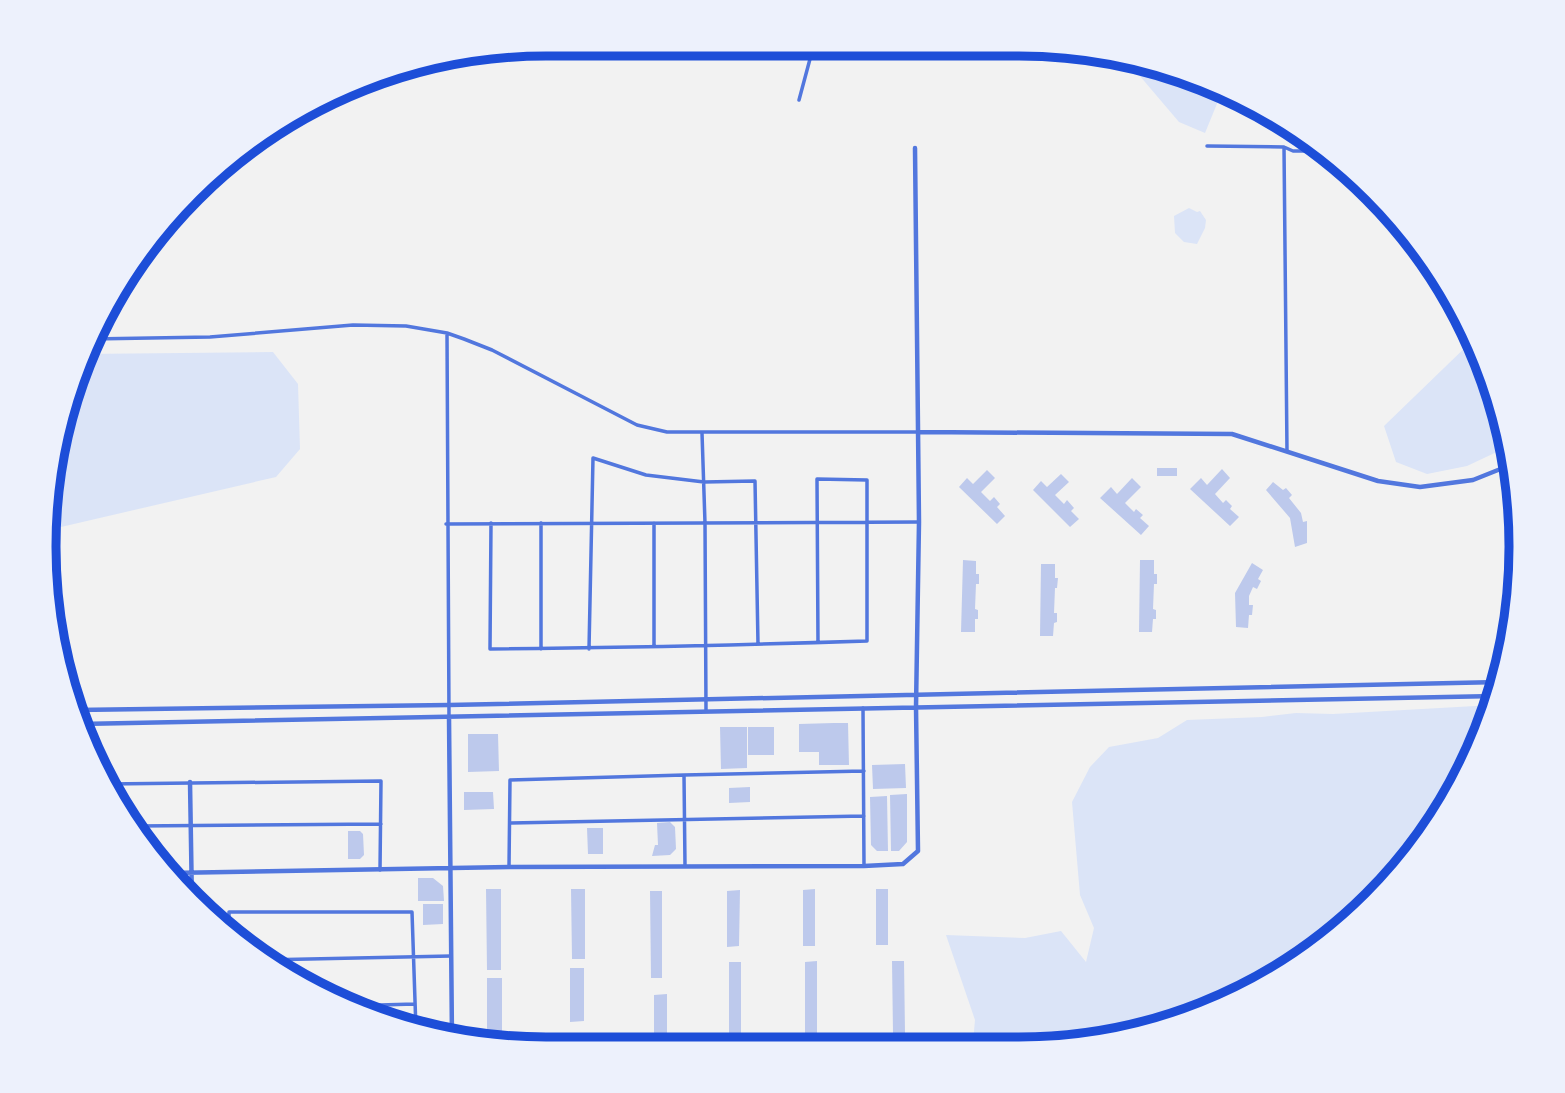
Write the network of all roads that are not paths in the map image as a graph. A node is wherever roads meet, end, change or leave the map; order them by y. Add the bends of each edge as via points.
1 (810, 56) edge
2 (799, 100) dead end
3 (1207, 146) dead end
4 (1284, 147) junction
5 (915, 148) dead end
6 (1308, 151) edge
7 (447, 333) junction
8 (103, 339) edge
9 (918, 432) junction
10 (702, 433) junction
11 (1287, 451) junction
12 (1503, 468) edge
13 (704, 482) junction
14 (757, 522) junction
15 (817, 522) junction
16 (867, 522) junction
17 (919, 522) junction
18 (491, 523) junction
19 (541, 523) junction
20 (590, 523) junction
21 (654, 523) junction
22 (705, 523) junction
23 (446, 524) junction
24 (818, 642) junction
25 (758, 644) junction
26 (654, 645) junction
27 (706, 645) junction
28 (541, 649) junction
29 (589, 649) junction
30 (1489, 682) edge
31 (916, 693) junction
32 (1485, 696) edge
33 (706, 699) junction
34 (449, 705) junction
35 (916, 707) junction
36 (863, 708) junction
37 (84, 710) edge
38 (706, 711) junction
39 (449, 717) junction
40 (89, 724) edge
41 (864, 771) junction
42 (684, 775) junction
43 (190, 782) junction
44 (118, 784) edge
45 (864, 816) junction
46 (684, 818) junction
47 (511, 823) junction
48 (380, 824) junction
49 (190, 825) junction
50 (144, 826) edge
51 (685, 866) junction
52 (864, 866) junction
53 (509, 867) junction
54 (380, 870) junction
55 (451, 870) junction
56 (181, 873) edge
57 (191, 873) junction
58 (191, 884) edge
59 (229, 920) edge
60 (451, 956) junction
61 (414, 958) junction
62 (283, 960) edge
63 (415, 1004) junction
64 (373, 1005) edge
65 (416, 1019) edge
66 (452, 1028) edge

1 - 2 street
3 - 4 street
4 - 6 street
4 - 11 street
5 - 9 street
7 - 8 street via 353,325 209,337
7 - 10 street via 492,350 637,425
7 - 23 street
9 - 10 street
9 - 11 street via 1232,434
9 - 17 street
10 - 13 street
11 - 12 street via 1378,481 1420,487 1474,480
13 - 14 street via 755,481
13 - 20 street via 646,475 593,458
13 - 22 street
14 - 15 street
14 - 22 street
14 - 25 street
15 - 16 street
15 - 16 street via 817,479 867,480
15 - 24 street
16 - 17 street
16 - 24 street via 867,641
17 - 31 street
18 - 19 street
18 - 23 street
18 - 28 street via 490,649
19 - 20 street
19 - 28 street
20 - 21 street
20 - 29 street
21 - 22 street
21 - 26 street
22 - 27 street
23 - 34 street
24 - 25 street
25 - 27 street
26 - 27 street
26 - 29 street
27 - 33 street
28 - 29 street
30 - 31 street
31 - 33 street
31 - 35 street
32 - 35 street
33 - 34 street
33 - 38 street
34 - 37 street
34 - 39 street
35 - 36 street
35 - 52 street via 918,850 904,864
36 - 38 street
36 - 41 street
38 - 39 street
39 - 40 street
39 - 55 street
41 - 42 street
41 - 45 street
42 - 46 street
42 - 47 street via 510,780
43 - 44 street
43 - 48 street via 381,781
43 - 49 street
45 - 46 street
45 - 52 street
46 - 47 street
46 - 51 street
47 - 53 street
48 - 49 street
48 - 54 street
49 - 50 street
49 - 57 street
51 - 52 street
51 - 53 street
53 - 55 street
54 - 55 street
54 - 57 street
55 - 60 street
56 - 57 street
57 - 58 street
59 - 61 street via 229,912 412,912
60 - 61 street
60 - 66 street
61 - 62 street
61 - 63 street
63 - 64 street
63 - 65 street

